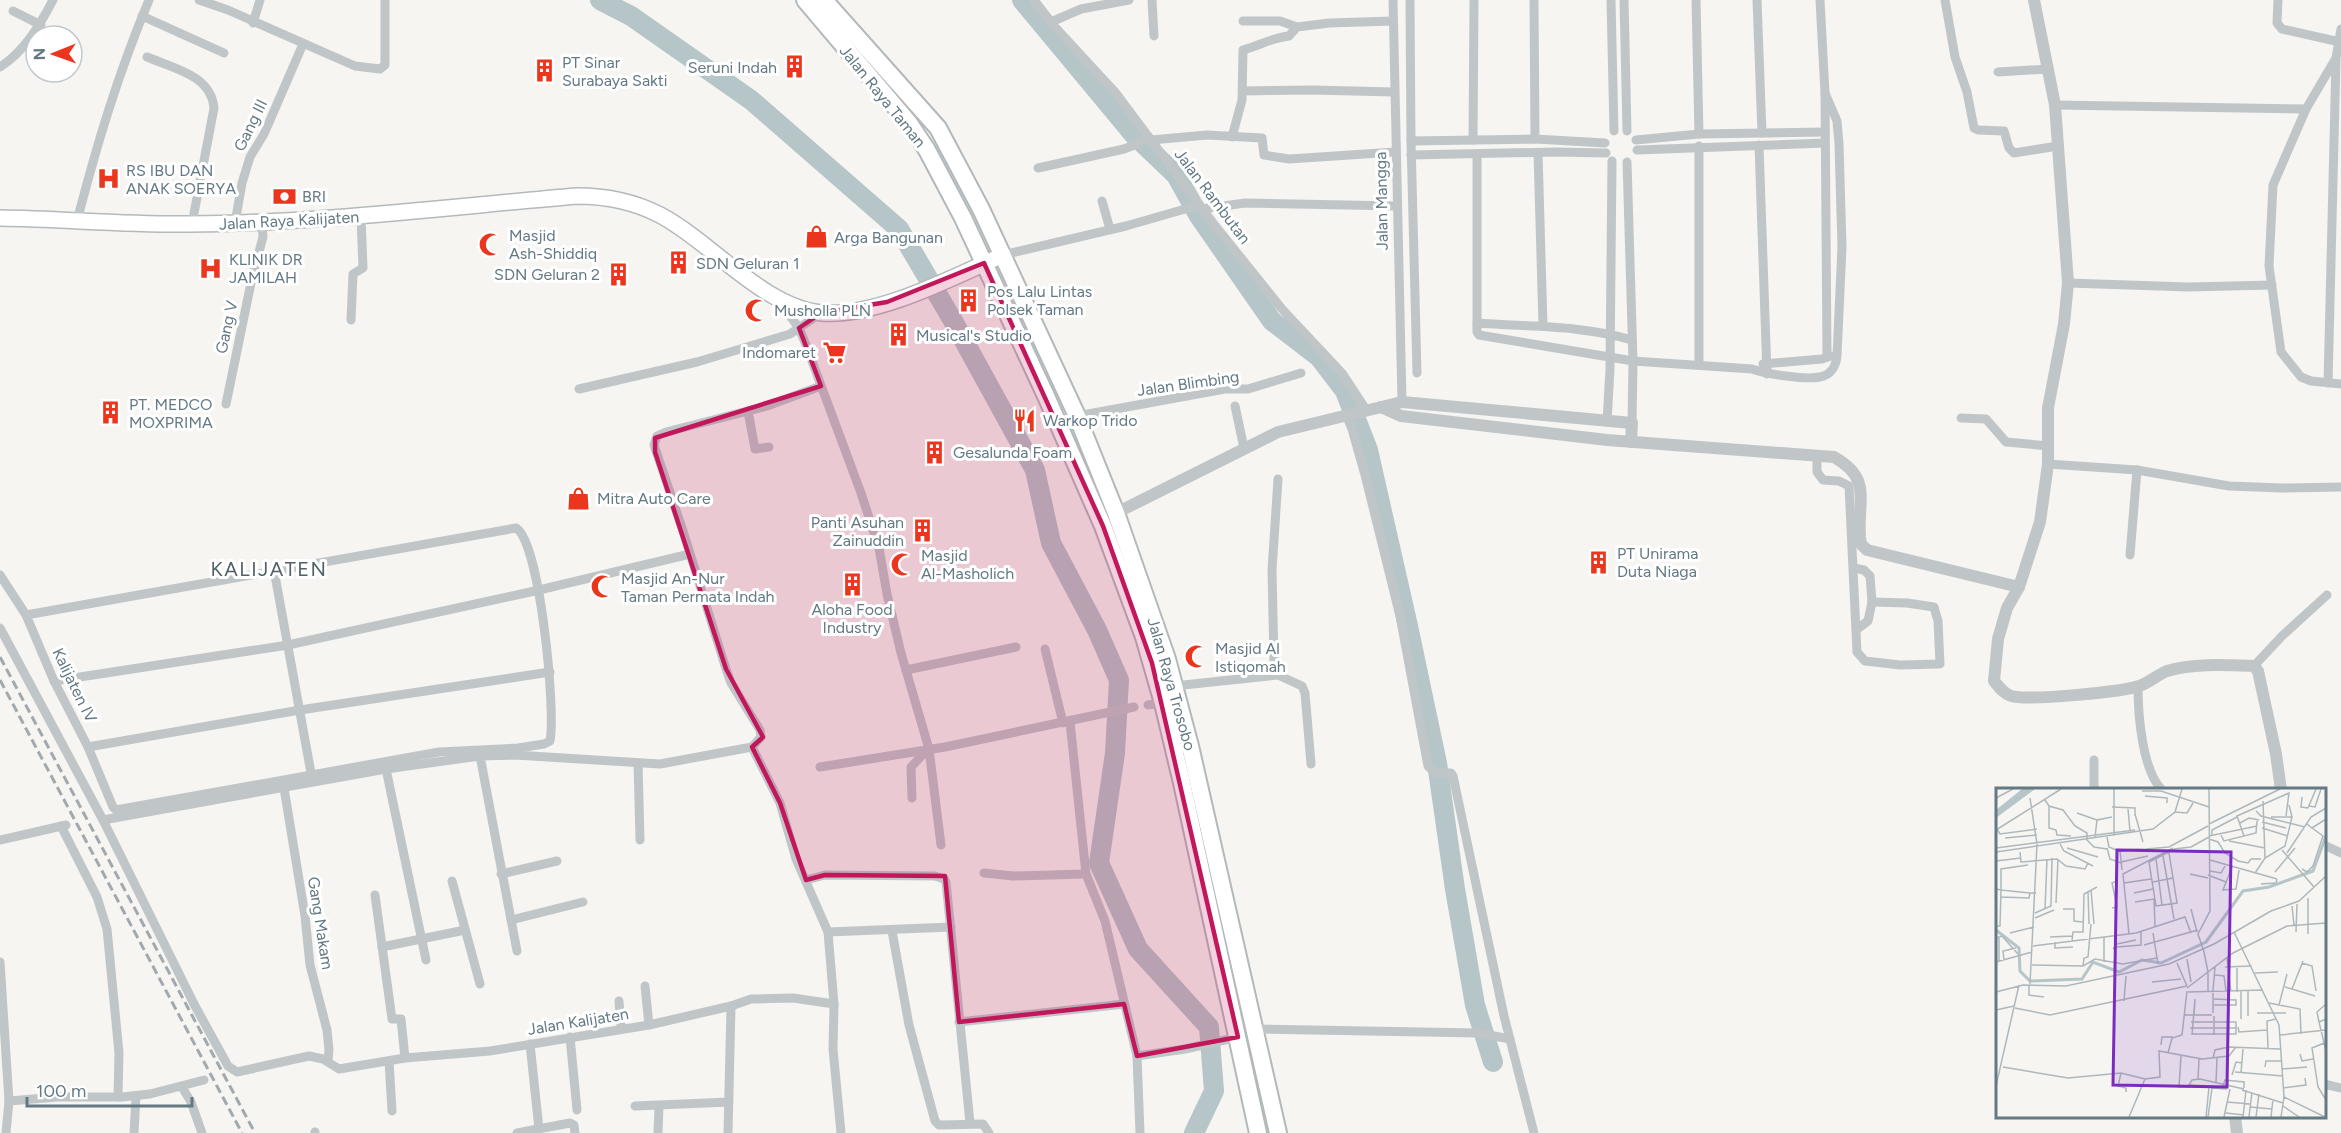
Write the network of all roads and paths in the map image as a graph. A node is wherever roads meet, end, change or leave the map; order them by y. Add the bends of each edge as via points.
1 (53, 0) edge
2 (149, 0) edge
3 (199, 0) edge
4 (260, 0) edge
5 (385, 0) edge
6 (805, 0) edge
7 (824, 0) edge
8 (1034, 0) edge
9 (1129, 0) edge
10 (1152, 0) edge
11 (1393, 0) edge
12 (1410, 0) edge
13 (1474, 0) edge
14 (1534, 0) edge
15 (1611, 0) edge
16 (1624, 0) edge
17 (1695, 0) edge
18 (1757, 0) edge
19 (1820, 0) edge
20 (1945, 0) edge
21 (2034, 0) edge
22 (2278, 0) edge
23 (13, 11) dead end
24 (142, 16) junction
25 (1243, 21) dead end
26 (1393, 21) junction
27 (253, 22) junction
28 (1051, 22) junction
29 (39, 24) edge
30 (41, 24) edge
31 (1297, 27) junction
32 (2341, 29) edge
33 (1154, 36) dead end
34 (2340, 42) edge
35 (303, 44) junction
36 (24, 45) edge
37 (224, 53) dead end
38 (147, 57) dead end
39 (2336, 58) junction
40 (0, 67) edge
41 (2048, 69) junction
42 (1998, 72) dead end
43 (1243, 91) junction
44 (1394, 92) junction
45 (1825, 93) junction
46 (2055, 105) junction
47 (2306, 110) junction
48 (1837, 121) junction
49 (1824, 122) junction
50 (1614, 131) junction
51 (1627, 131) junction
52 (1825, 132) junction
53 (1762, 133) junction
54 (1699, 134) junction
55 (1232, 137) junction
56 (1145, 140) junction
57 (1473, 140) junction
58 (1535, 140) junction
59 (1411, 141) junction
60 (1825, 143) junction
61 (1636, 145) junction
62 (1759, 145) junction
63 (1699, 146) junction
64 (2058, 146) junction
65 (1395, 152) junction
66 (1608, 152) junction
67 (1538, 153) junction
68 (1411, 155) junction
69 (1477, 155) junction
70 (1627, 162) junction
71 (1038, 168) dead end
72 (1102, 201) dead end
73 (1396, 206) junction
74 (1197, 207) junction
75 (361, 216) junction
76 (0, 218) edge
77 (77, 221) junction
78 (262, 222) junction
79 (235, 223) junction
80 (192, 224) junction
81 (1110, 229) junction
82 (1003, 255) junction
83 (984, 263) junction
84 (2068, 283) junction
85 (2272, 285) junction
86 (777, 298) junction
87 (821, 313) junction
88 (351, 320) dead end
89 (1477, 323) junction
90 (1543, 325) junction
91 (799, 328) junction
92 (1610, 334) junction
93 (1632, 340) junction
94 (1610, 356) junction
95 (1832, 356) junction
96 (1633, 361) junction
97 (1766, 363) junction
98 (1699, 364) junction
99 (1752, 369) junction
100 (1301, 374) dead end
101 (1418, 374) dead end
102 (1767, 374) junction
103 (2328, 383) junction
104 (2341, 384) edge
105 (821, 386) junction
106 (579, 389) dead end
107 (1402, 402) junction
108 (226, 404) dead end
109 (1234, 406) dead end
110 (1381, 407) junction
111 (748, 411) junction
112 (1355, 413) junction
113 (1077, 416) junction
114 (1961, 418) dead end
115 (1607, 422) junction
116 (1632, 423) junction
117 (1607, 440) junction
118 (1631, 442) junction
119 (2049, 446) junction
120 (769, 447) dead end
121 (1244, 448) junction
122 (1817, 456) junction
123 (2048, 464) junction
124 (2137, 470) junction
125 (1278, 479) dead end
126 (2341, 486) edge
127 (1116, 513) junction
128 (690, 554) junction
129 (2130, 555) dead end
130 (1854, 568) junction
131 (273, 570) junction
132 (0, 575) edge
133 (2019, 587) junction
134 (539, 590) junction
135 (2327, 595) dead end
136 (1872, 602) junction
137 (26, 615) junction
138 (0, 628) edge
139 (1857, 629) junction
140 (288, 645) junction
141 (1016, 647) dead end
142 (1045, 650) dead end
143 (2254, 666) junction
144 (906, 669) junction
145 (550, 672) junction
146 (1278, 675) junction
147 (54, 681) junction
148 (1174, 686) junction
149 (2138, 686) junction
150 (1132, 707) dead end
151 (300, 710) junction
152 (1066, 722) junction
153 (88, 747) junction
154 (752, 747) junction
155 (928, 749) junction
156 (480, 756) junction
157 (2094, 760) dead end
158 (638, 763) junction
159 (1311, 764) dead end
160 (820, 767) dead end
161 (386, 769) junction
162 (311, 773) junction
163 (284, 788) junction
164 (2094, 788) edge
165 (2161, 788) edge
166 (2281, 788) edge
167 (912, 798) dead end
168 (103, 820) junction
169 (0, 840) edge
170 (640, 840) dead end
171 (941, 845) dead end
172 (2326, 846) edge
173 (2341, 853) edge
174 (558, 861) dead end
175 (1085, 869) junction
176 (984, 873) dead end
177 (501, 874) junction
178 (804, 876) junction
179 (452, 881) dead end
180 (375, 895) dead end
181 (583, 902) dead end
182 (511, 920) junction
183 (951, 927) junction
184 (465, 930) junction
185 (892, 931) junction
186 (828, 932) junction
187 (422, 938) junction
188 (382, 947) junction
189 (517, 951) dead end
190 (426, 960) dead end
191 (0, 962) edge
192 (480, 984) dead end
193 (645, 987) dead end
194 (619, 1001) dead end
195 (834, 1004) junction
196 (1124, 1004) junction
197 (731, 1006) junction
198 (959, 1022) junction
199 (649, 1025) junction
200 (621, 1029) junction
201 (1254, 1029) junction
202 (570, 1037) junction
203 (1231, 1039) junction
204 (1509, 1039) junction
205 (530, 1044) junction
206 (1137, 1056) junction
207 (405, 1058) junction
208 (328, 1061) junction
209 (389, 1061) junction
210 (204, 1080) dead end
211 (2326, 1084) edge
212 (2341, 1088) edge
213 (186, 1095) junction
214 (128, 1097) junction
215 (729, 1102) junction
216 (8, 1105) junction
217 (635, 1106) dead end
218 (659, 1106) junction
219 (578, 1110) dead end
220 (392, 1111) dead end
221 (2235, 1118) edge
222 (970, 1123) junction
223 (539, 1129) junction
224 (6, 1133) edge
225 (134, 1133) edge
226 (202, 1133) edge
227 (517, 1133) edge
228 (575, 1133) edge
229 (658, 1133) edge
230 (728, 1133) edge
231 (841, 1133) edge
232 (989, 1133) edge
233 (1140, 1133) edge
234 (1258, 1133) edge
235 (1278, 1133) edge
236 (1534, 1133) edge
237 (2237, 1133) edge

1 - 30 street
2 - 24 street
3 - 27 street
4 - 27 street
5 - 35 street via 382,69 359,67
6 - 83 highway, Jalan Raya Taman via 909,123 927,150
7 - 82 highway, Jalan Raya Taman via 938,128
8 - 28 street, Jalan Rambutan
9 - 28 street via 1081,9
10 - 33 street
11 - 26 street, Jalan Mangga
12 - 59 street
13 - 57 street
14 - 58 street
15 - 50 street
16 - 51 street
17 - 54 street
18 - 53 street
19 - 45 street
20 - 64 street via 1974,128 2004,131 2014,153
21 - 41 street
22 - 34 street via 2277,23 2282,29
23 - 29 street
24 - 37 street
24 - 77 street via 101,130
25 - 31 street via 1280,21
26 - 31 street
26 - 44 street, Jalan Mangga
27 - 35 street
28 - 56 street, Jalan Rambutan via 1115,92
31 - 43 street via 1289,36 1273,37 1260,46 1243,50
32 - 34 street
34 - 39 street
35 - 79 street, Gang III via 250,157
36 - 40 street
38 - 80 street via 198,78 213,98
39 - 47 street
39 - 103 street
41 - 42 street
41 - 46 street
43 - 44 street
43 - 55 street
44 - 65 street, Jalan Mangga
45 - 48 street
45 - 49 street
46 - 47 street
46 - 64 street
47 - 85 street via 2272,185
48 - 49 street
48 - 95 street via 1842,247
49 - 52 street
50 - 51 street
50 - 66 street via 1606,138
51 - 61 street
52 - 53 street
52 - 60 street
53 - 54 street
54 - 61 street
55 - 56 street
55 - 65 street via 1262,138 1264,154 1289,159
56 - 71 street via 1124,149
56 - 74 street, Jalan Rambutan
57 - 58 street
57 - 59 street
58 - 66 street
59 - 68 street
60 - 62 street
60 - 95 street
61 - 63 street
61 - 70 street via 1635,155
62 - 63 street
62 - 97 street
63 - 98 street
64 - 84 street
65 - 73 street, Jalan Mangga
66 - 67 street
66 - 70 street via 1617,163
66 - 92 street
67 - 69 street
67 - 90 street
68 - 69 street
68 - 101 street
69 - 89 street
70 - 93 street
72 - 81 street
73 - 74 street via 1245,203
73 - 107 street, Jalan Mangga
74 - 81 street
74 - 112 street, Jalan Rambutan via 1282,309 1342,373
75 - 78 main road, Jalan Raya Kalijaten
75 - 86 main road, Jalan Raya Kalijaten via 577,196 625,201 662,216
75 - 88 street via 363,268 353,274
76 - 77 main road, Jalan Raya Kalijaten
77 - 80 main road, Jalan Raya Kalijaten
78 - 79 main road, Jalan Raya Kalijaten
78 - 108 street, Gang V via 263,237
79 - 80 main road, Jalan Raya Kalijaten
81 - 82 street
82 - 83 main road
82 - 113 highway, Jalan Raya Trosobo
83 - 87 main road via 918,292 855,310
83 - 203 highway, Jalan Raya Trosobo via 1103,526 1144,637 1155,704
84 - 85 street
84 - 119 street via 2049,408
85 - 103 street via 2281,352 2301,377
86 - 87 main road, Jalan Raya Kalijaten
86 - 91 street
87 - 91 street
89 - 90 street
89 - 94 street via 1479,336
90 - 92 street
91 - 105 street
91 - 106 street via 697,362
92 - 93 street
92 - 94 street
93 - 96 street
94 - 96 street
94 - 115 street
95 - 97 street
95 - 102 street via 1834,367 1821,377
96 - 98 street
96 - 116 street
97 - 99 street
97 - 102 street
98 - 99 street
99 - 102 street
100 - 113 street, Jalan Blimbing via 1248,390 1225,389
103 - 104 street
105 - 111 street
105 - 144 street via 879,548
107 - 110 street
107 - 115 street
109 - 121 street
110 - 112 street
110 - 117 street via 1435,425
111 - 120 street via 755,449
111 - 128 street via 666,432 654,441
112 - 121 street via 1278,432
112 - 204 street, Jalan Rambutan via 1352,429 1400,616 1428,766 1435,772 1454,776
113 - 127 highway, Jalan Raya Trosobo
114 - 119 street via 1986,419 2006,442
115 - 116 street
115 - 117 street
116 - 118 street
117 - 118 street
118 - 122 street
119 - 123 street
121 - 127 street
122 - 130 street via 1817,472 1823,480 1849,486
122 - 133 street via 1834,457 1856,474 1861,494 1861,544 1867,550
123 - 124 street
123 - 133 street via 2040,522
124 - 126 street via 2229,486
124 - 129 street
125 - 146 street via 1272,570 1274,662
127 - 148 highway, Jalan Raya Trosobo
128 - 134 street
128 - 154 street via 731,683 760,730 761,737
130 - 136 street via 1870,576
130 - 139 street
131 - 134 street via 516,528 523,535
131 - 137 street
131 - 140 street
132 - 137 street, Kalijaten IV
133 - 149 street via 2007,608 1998,639 1994,681 2004,692 2019,697 2046,696
134 - 140 street
134 - 145 street
135 - 143 street
136 - 139 street via 1868,621
136 - 139 street via 1934,607 1940,664 1865,661 1857,652
137 - 147 street, Kalijaten IV
138 - 168 street, Jalan Kalijaten
140 - 147 street
140 - 151 street
141 - 144 street
142 - 152 street
143 - 149 street via 2167,672
143 - 166 street via 2265,702
144 - 155 street
145 - 151 street
145 - 162 street via 551,735 544,744 450,750
146 - 148 street
146 - 159 street via 1302,686 1305,693
147 - 153 street, Kalijaten IV
148 - 201 highway, Jalan Raya Trosobo
149 - 165 street via 2143,743
150 - 152 street
151 - 153 street
151 - 162 street
152 - 155 street
152 - 175 street
153 - 162 street, Kalijaten IV via 116,810
154 - 158 street via 668,763
154 - 178 street via 780,803
155 - 160 street
155 - 167 street via 911,767
155 - 171 street
156 - 158 street
156 - 161 street
156 - 177 street
157 - 164 street
158 - 170 street
161 - 163 street
161 - 187 street
163 - 168 street
163 - 208 street, Gang Makam via 310,964 327,1030
168 - 208 street, Jalan Kalijaten via 228,1066 237,1072 309,1056
169 - 214 street via 63,826 97,897 107,929 119,1053
172 - 173 street
174 - 177 street
175 - 176 street via 1012,876
175 - 196 street via 1105,921
177 - 182 street
178 - 183 street via 939,876 946,882
178 - 186 street
179 - 184 street
180 - 188 street
181 - 182 street
182 - 189 street
183 - 185 street
183 - 198 street
184 - 187 street
184 - 192 street
185 - 186 street
185 - 222 street via 909,1025 935,1120 939,1125
186 - 195 street
187 - 188 street
187 - 190 street
188 - 207 street via 392,1019 401,1019
191 - 216 street
193 - 199 street
194 - 200 street
195 - 197 street, Jalan Kalijaten via 793,998 751,999
195 - 231 street
196 - 198 street
196 - 206 street
197 - 199 street, Jalan Kalijaten
197 - 215 street
198 - 222 street
199 - 200 street, Jalan Kalijaten
200 - 202 street, Jalan Kalijaten
201 - 204 street via 1479,1033
201 - 235 highway, Jalan Raya Trosobo
202 - 205 street, Jalan Kalijaten
202 - 219 street
203 - 206 street
203 - 234 highway, Jalan Raya Trosobo
204 - 236 street
205 - 207 street, Jalan Kalijaten
205 - 223 street
206 - 233 street
207 - 209 street, Jalan Kalijaten
208 - 209 street, Jalan Kalijaten via 339,1069
209 - 220 street
210 - 213 street
211 - 212 street
213 - 214 street
213 - 226 street
214 - 216 street via 57,1097
214 - 225 street via 136,1112
215 - 218 street
215 - 230 street
216 - 224 street
217 - 218 street
218 - 229 street
221 - 237 street
222 - 232 street via 983,1124
223 - 227 street
223 - 228 street via 570,1123

